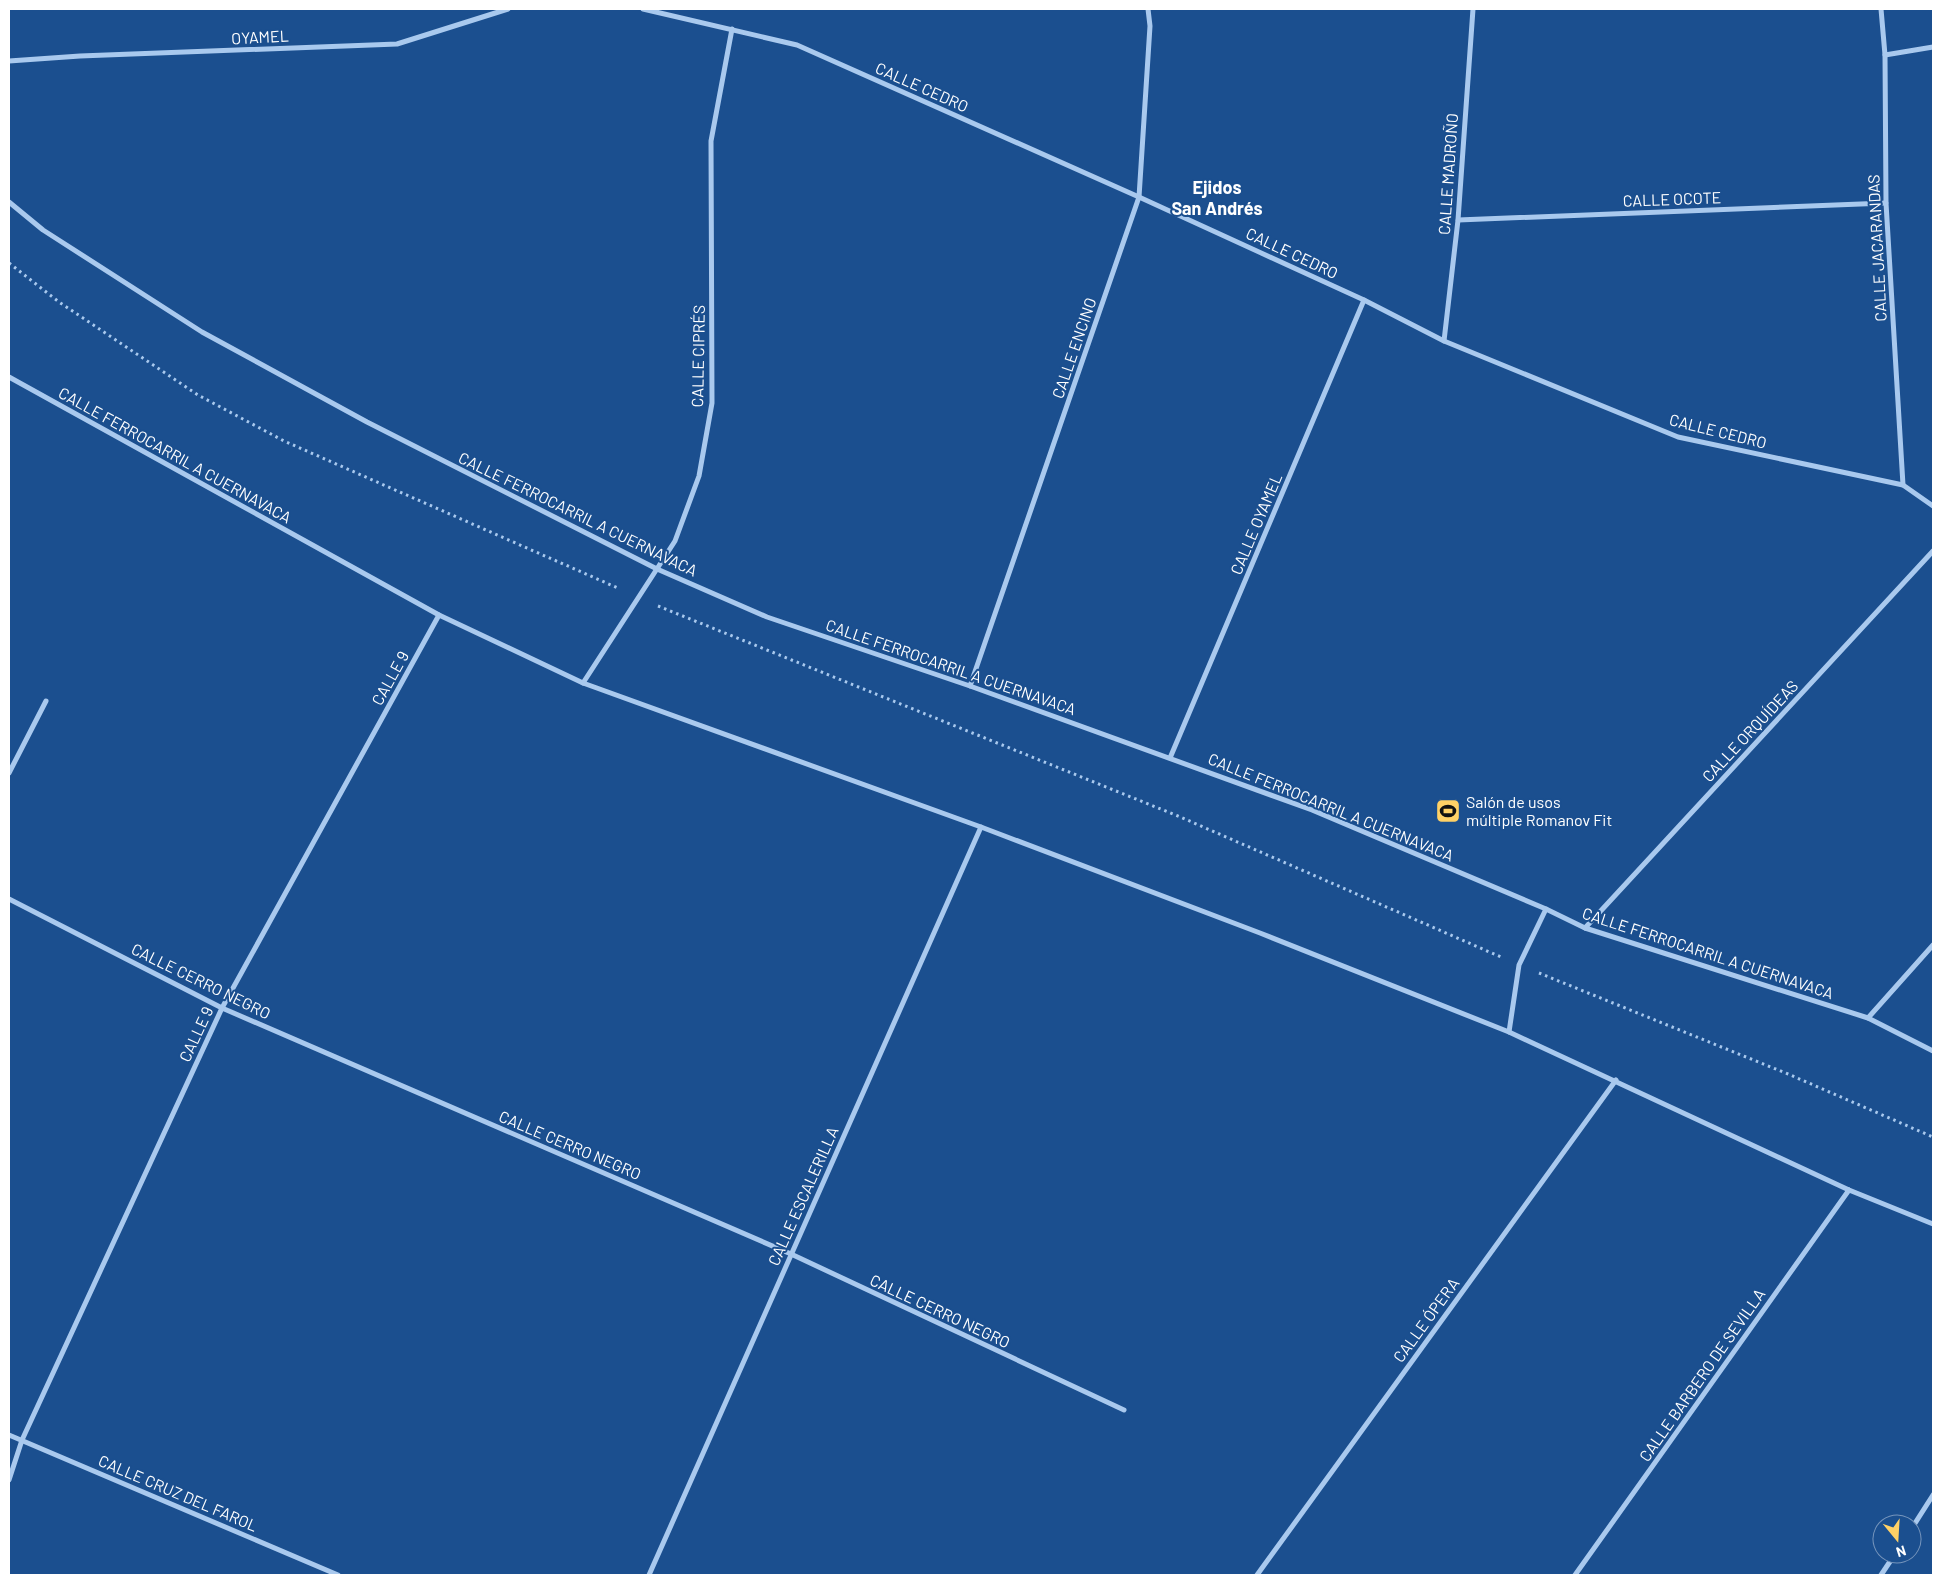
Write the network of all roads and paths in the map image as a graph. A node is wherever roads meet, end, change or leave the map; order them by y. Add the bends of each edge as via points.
1 (508, 9) edge
2 (643, 9) edge
3 (1148, 9) edge
4 (1473, 9) edge
5 (1881, 9) edge
6 (732, 29) junction
7 (1933, 47) edge
8 (1885, 55) junction
9 (9, 61) edge
10 (1139, 197) junction
11 (9, 202) edge
12 (1886, 203) junction
13 (1458, 220) junction
14 (9, 263) edge
15 (1364, 300) junction
16 (1444, 341) junction
17 (9, 377) edge
18 (1903, 485) junction
19 (1933, 506) edge
20 (1933, 551) edge
21 (657, 569) junction
22 (626, 592) dead end
23 (653, 604) dead end
24 (439, 615) junction
25 (583, 683) junction
26 (970, 686) junction
27 (46, 701) dead end
28 (1170, 758) junction
29 (9, 774) edge
30 (982, 827) junction
31 (9, 899) edge
32 (1546, 909) junction
33 (1585, 928) junction
34 (1933, 945) edge
35 (1519, 965) junction
36 (222, 1008) junction
37 (1868, 1018) junction
38 (1509, 1032) junction
39 (1933, 1051) edge
40 (1616, 1080) junction
41 (1933, 1137) edge
42 (1849, 1190) junction
43 (1933, 1224) edge
44 (791, 1254) junction
45 (1124, 1410) dead end
46 (9, 1435) edge
47 (22, 1440) junction
48 (9, 1480) edge
49 (1933, 1496) edge
50 (1921, 1514) edge
51 (1888, 1564) edge
52 (338, 1575) edge
53 (649, 1575) edge
54 (1257, 1575) edge
55 (1576, 1575) edge
56 (1881, 1575) edge

1 - 9 street, OYAMEL via 397,44
2 - 6 street, CALLE CEDRO
3 - 10 street, CALLE ENCINO via 1150,26
4 - 13 street, CALLE MADROÑO
5 - 8 street, CALLE JACARANDAS
6 - 10 street, CALLE CEDRO via 797,45
6 - 21 street, CALLE CIPRÉS via 710,141 712,403 699,476 675,542
7 - 8 street
8 - 12 street, CALLE JACARANDAS
10 - 15 street, CALLE CEDRO
10 - 26 street, CALLE ENCINO
11 - 21 street, CALLE FERROCARRIL A CUERNAVACA via 43,230 202,332 366,422
12 - 13 street, CALLE OCOTE
12 - 18 street, CALLE JACARANDAS
13 - 16 street, CALLE MADROÑO
14 - 22 path via 59,302 198,395 284,441
15 - 16 street, CALLE CEDRO
15 - 28 street, CALLE OYAMEL
16 - 18 street, CALLE CEDRO via 1678,437
17 - 24 street, CALLE FERROCARRIL A CUERNAVACA
18 - 19 street, CALLE CEDRO
20 - 33 street, CALLE ORQUÍDEAS
21 - 25 street, CALLE CIPRÉS
21 - 26 street, CALLE FERROCARRIL A CUERNAVACA via 767,617
23 - 35 path via 1178,816
24 - 25 street, CALLE FERROCARRIL A CUERNAVACA
24 - 36 street, CALLE 9
25 - 30 street, CALLE FERROCARRIL A CUERNAVACA
26 - 28 street, CALLE FERROCARRIL A CUERNAVACA
27 - 29 street
28 - 32 street, CALLE FERROCARRIL A CUERNAVACA via 1312,810
30 - 38 street, CALLE FERROCARRIL A CUERNAVACA
30 - 44 street, CALLE ESCALERILLA
31 - 36 street, CALLE CERRO NEGRO
32 - 33 street, CALLE FERROCARRIL A CUERNAVACA
32 - 35 street
33 - 37 street, CALLE FERROCARRIL A CUERNAVACA
34 - 37 street
35 - 38 street
35 - 41 path via 1788,1074
36 - 44 street, CALLE CERRO NEGRO
36 - 47 street, CALLE 9
37 - 39 street, CALLE FERROCARRIL A CUERNAVACA
38 - 40 street, CALLE FERROCARRIL A CUERNAVACA
40 - 42 street, CALLE FERROCARRIL A CUERNAVACA
40 - 54 street, CALLE ÓPERA
42 - 43 street, CALLE FERROCARRIL A CUERNAVACA
42 - 55 street, CALLE BARBERO DE SEVILLA
44 - 45 street, CALLE CERRO NEGRO
44 - 53 street, CALLE ESCALERILLA
46 - 47 street, CALLE CRUZ DEL FAROL
47 - 48 street, CALLE 9
47 - 52 street, CALLE CRUZ DEL FAROL
49 - 50 street
51 - 56 street

